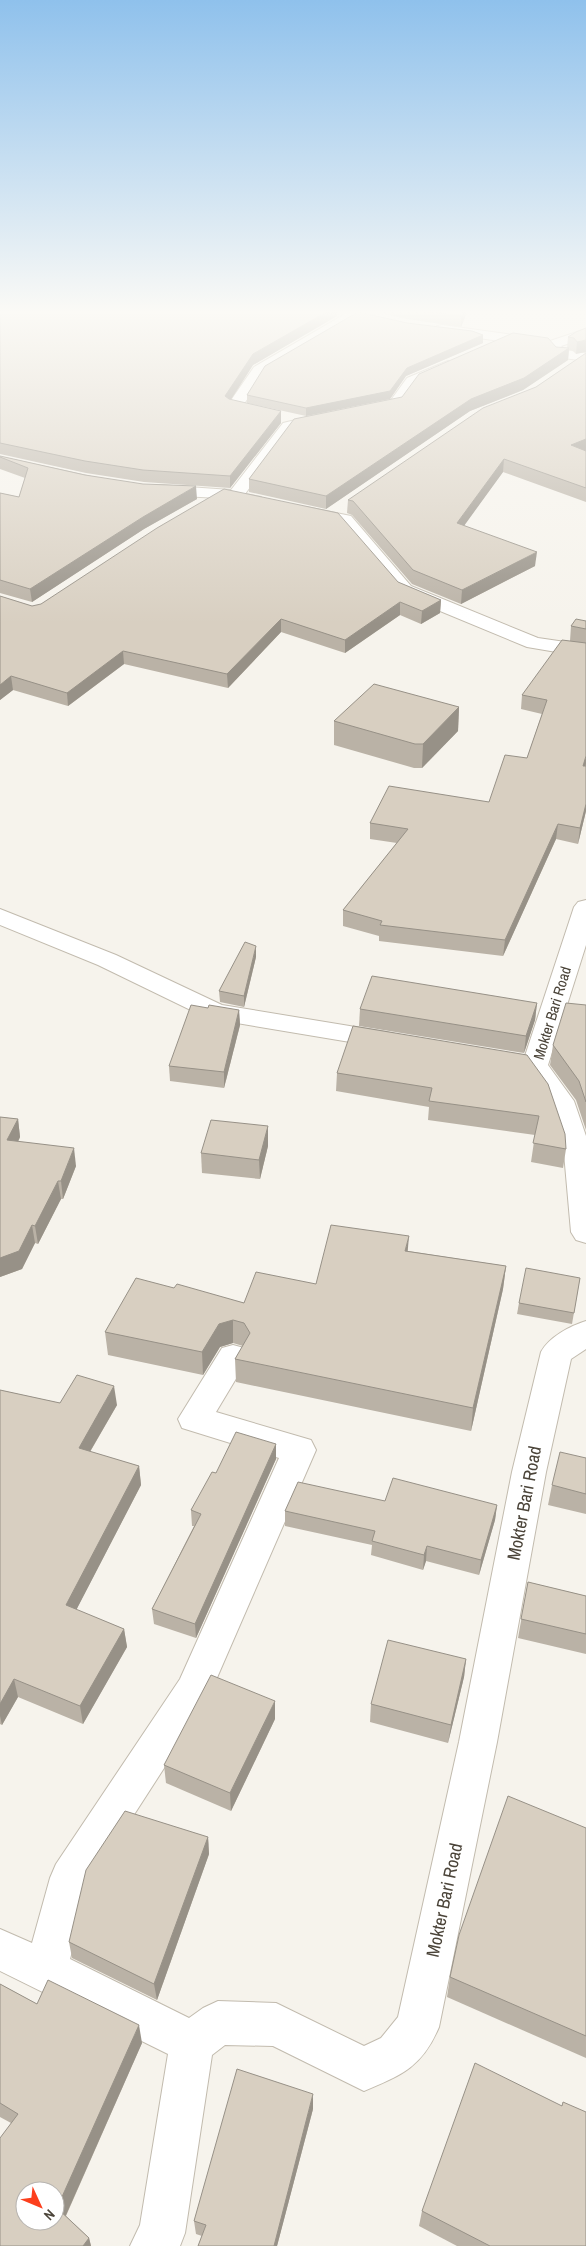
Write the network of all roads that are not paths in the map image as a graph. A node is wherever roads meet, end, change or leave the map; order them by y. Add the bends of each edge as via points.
1 (274, 415) edge
2 (340, 415) edge
3 (305, 422) junction
4 (144, 489) edge
5 (228, 495) junction
6 (272, 504) edge
7 (343, 506) dead end
8 (198, 507) edge
9 (290, 508) edge
10 (328, 516) junction
11 (586, 651) edge
12 (586, 907) edge
13 (0, 916) edge
14 (409, 1044) edge
15 (586, 1232) edge
16 (586, 1333) edge
17 (233, 1357) dead end
18 (0, 1950) edge
19 (46, 1970) junction
20 (192, 2043) junction
21 (154, 2246) edge

1 - 3 street
2 - 3 street
3 - 5 street via 288,426
4 - 5 street
5 - 6 street
5 - 8 street
7 - 10 street
9 - 10 street
10 - 11 street via 345,520 404,590 534,643
12 - 15 street, Mokter Bari Road via 525,1064 560,1101 578,1153
13 - 14 street via 107,960 216,1012
16 - 20 street, Mokter Bari Road via 557,1352 528,1472 478,1742 418,2026 396,2053 364,2069 276,2025 218,2024
17 - 19 street via 194,1419 299,1450 193,1691 70,1878
18 - 19 street
19 - 20 street
20 - 21 street via 162,2233

